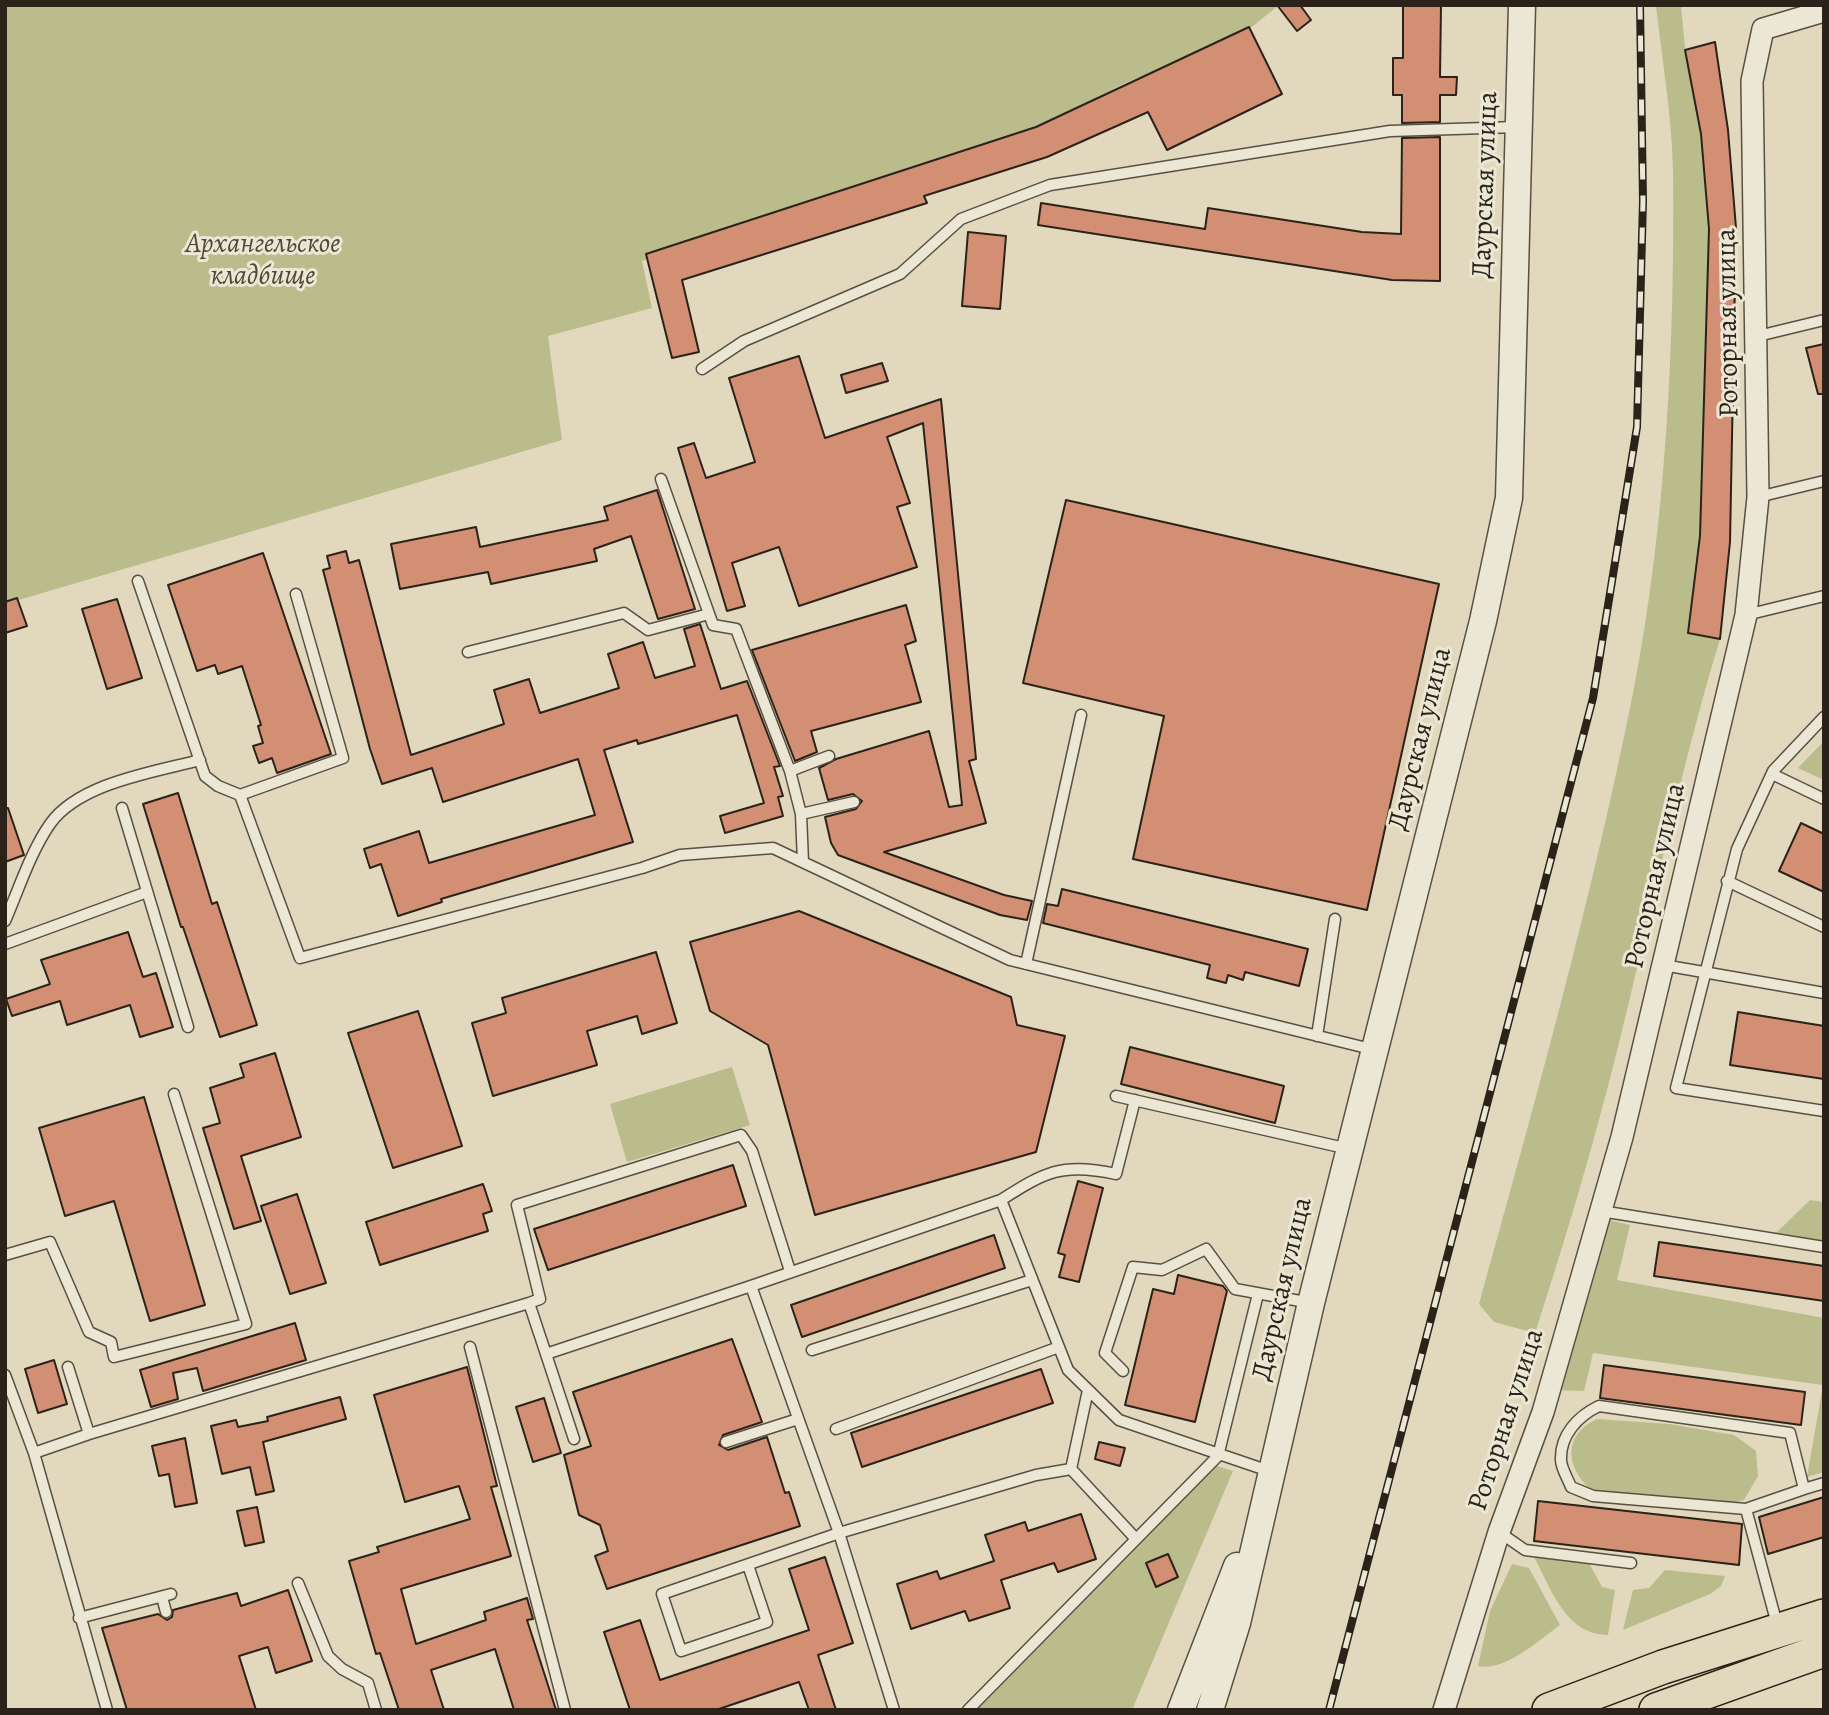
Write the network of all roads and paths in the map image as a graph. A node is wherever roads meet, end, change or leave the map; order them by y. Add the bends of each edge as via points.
1 (1522, 5) edge
2 (1824, 11) edge
3 (1519, 127) junction
4 (1824, 320) edge
5 (1758, 336) junction
6 (702, 369) dead end
7 (661, 480) dead end
8 (1824, 481) edge
9 (1758, 497) junction
10 (138, 581) dead end
11 (296, 594) dead end
12 (1824, 596) edge
13 (709, 614) junction
14 (1746, 615) junction
15 (468, 652) dead end
16 (1081, 715) dead end
17 (1824, 717) edge
18 (829, 756) dead end
19 (200, 760) junction
20 (790, 771) junction
21 (1772, 774) junction
22 (240, 795) junction
23 (1824, 799) edge
24 (854, 802) dead end
25 (122, 808) dead end
26 (801, 814) junction
27 (803, 862) junction
28 (1727, 881) junction
29 (147, 892) junction
30 (1335, 919) dead end
31 (5, 921) edge
32 (1824, 927) edge
33 (5, 944) edge
34 (1026, 964) junction
35 (1663, 965) junction
36 (1704, 972) junction
37 (1824, 993) edge
38 (188, 1027) dead end
39 (1317, 1036) junction
40 (1375, 1050) junction
41 (174, 1094) dead end
42 (1116, 1096) dead end
43 (1135, 1100) junction
44 (1824, 1111) edge
45 (1349, 1149) junction
46 (1001, 1200) junction
47 (1601, 1211) junction
48 (1824, 1247) edge
49 (5, 1255) edge
50 (790, 1272) junction
51 (1032, 1280) junction
52 (751, 1286) junction
53 (1258, 1294) junction
54 (529, 1303) junction
55 (1311, 1303) junction
56 (470, 1347) dead end
57 (1059, 1348) junction
58 (812, 1350) dead end
59 (545, 1354) junction
60 (68, 1367) dead end
61 (1123, 1371) dead end
62 (5, 1375) edge
63 (1088, 1390) junction
64 (798, 1419) junction
65 (836, 1429) dead end
66 (89, 1434) junction
67 (574, 1439) dead end
68 (726, 1442) dead end
69 (34, 1453) junction
70 (1218, 1456) junction
71 (1071, 1469) junction
72 (1273, 1473) junction
73 (1824, 1483) edge
74 (1804, 1489) junction
75 (1746, 1509) junction
76 (1499, 1532) junction
77 (839, 1533) junction
78 (1136, 1539) junction
79 (1631, 1563) dead end
80 (748, 1565) junction
81 (298, 1583) dead end
82 (166, 1612) dead end
83 (1824, 1616) edge
84 (79, 1618) junction
85 (1237, 1623) junction
86 (1779, 1630) junction
87 (1824, 1650) edge
88 (107, 1710) edge
89 (376, 1710) edge
90 (565, 1710) edge
91 (894, 1710) edge
92 (968, 1710) edge
93 (1181, 1710) edge
94 (1210, 1710) edge
95 (1233, 1710) edge
96 (1444, 1710) edge
97 (1549, 1710) edge
98 (1656, 1710) edge

1 - 3 street, Даурская улица
2 - 5 street, Роторная улица via 1763,29 1752,81
3 - 6 lane via 1390,131 1050,185 961,219 900,274 744,341
3 - 40 street, Даурская улица via 1510,498
4 - 5 lane
5 - 9 street, Роторная улица
7 - 13 lane
8 - 9 lane
9 - 14 street, Роторная улица
10 - 19 lane
11 - 22 lane via 343,758
12 - 14 lane
13 - 15 lane via 648,630 624,613
13 - 20 lane via 713,625 736,629
14 - 35 street, Роторная улица
16 - 34 lane
17 - 21 lane
18 - 20 lane
19 - 22 lane via 205,776
19 - 31 lane via 80,797 51,822
20 - 26 lane
21 - 23 lane
21 - 28 lane
22 - 27 lane via 300,958 680,855 773,848
24 - 26 lane
25 - 29 lane
26 - 27 lane
27 - 34 lane
28 - 32 lane
28 - 36 lane
29 - 33 lane
29 - 38 lane
30 - 39 lane
34 - 39 lane
35 - 36 lane
35 - 47 street, Роторная улица
36 - 37 lane
36 - 44 lane via 1676,1088
39 - 40 lane
40 - 45 street, Даурская улица
41 - 49 lane via 246,1324 114,1357 111,1342 89,1332 50,1242
42 - 43 lane
43 - 45 lane
43 - 46 lane via 1116,1174 1074,1168 1043,1174
45 - 55 street, Даурская улица
46 - 50 lane
46 - 51 lane
47 - 48 lane
47 - 76 street, Роторная улица via 1543,1412
50 - 52 lane
50 - 54 lane via 752,1151 741,1135 517,1205 540,1299
51 - 57 lane
51 - 58 lane
52 - 59 lane
52 - 64 lane
53 - 55 lane
53 - 61 lane via 1235,1289 1206,1249 1162,1270 1133,1267 1105,1353
53 - 70 lane
54 - 59 lane
54 - 66 lane
55 - 72 street, Даурская улица
56 - 90 lane
57 - 63 lane via 1069,1370
57 - 65 lane
59 - 67 lane
60 - 66 lane
62 - 69 lane
63 - 70 lane via 1119,1420
63 - 71 lane
64 - 68 lane
64 - 77 lane
66 - 69 lane
69 - 84 lane
70 - 72 lane
70 - 78 lane
71 - 77 lane via 1036,1475
71 - 78 lane
72 - 85 street, Даурская улица
72 - 93 street, Даурская улица
73 - 74 lane
74 - 75 lane
74 - 75 lane via 1790,1433 1599,1406 1581,1415 1567,1434 1561,1461 1571,1487 1593,1496
75 - 86 lane
76 - 79 lane via 1525,1550
76 - 96 street, Роторная улица
77 - 80 lane
77 - 91 lane
78 - 92 lane
80 - 80 lane via 662,1594 681,1651 767,1622
81 - 89 lane via 328,1656 368,1683
82 - 84 lane via 166,1595
83 - 86 main road
84 - 88 lane
85 - 94 street, Даурская улица
85 - 95 street via 1230,1695
86 - 97 main road
87 - 98 main road

